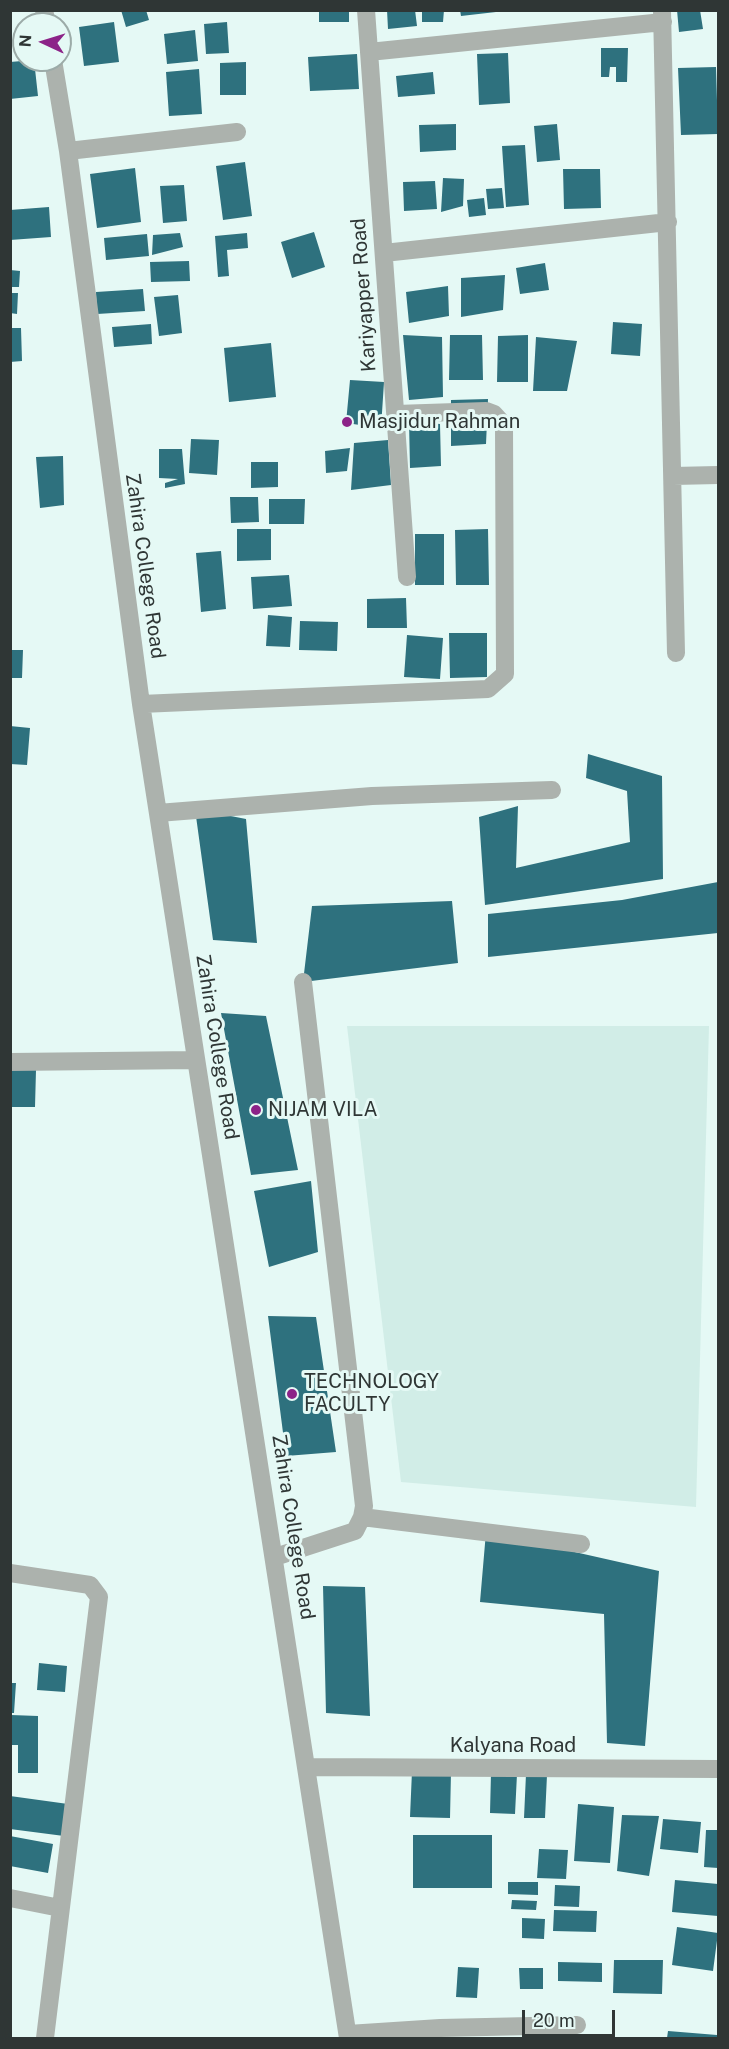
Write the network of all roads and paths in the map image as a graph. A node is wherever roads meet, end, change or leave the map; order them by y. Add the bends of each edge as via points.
1 (366, 10) edge
2 (662, 16) edge
3 (369, 51) junction
4 (55, 72) edge
5 (237, 132) dead end
6 (68, 152) junction
7 (668, 222) junction
8 (384, 253) junction
9 (396, 414) junction
10 (718, 475) edge
11 (673, 476) junction
12 (407, 577) dead end
13 (676, 653) dead end
14 (141, 704) junction
15 (552, 790) dead end
16 (158, 813) junction
17 (303, 982) dead end
18 (196, 1060) junction
19 (10, 1062) edge
20 (362, 1517) junction
21 (581, 1544) dead end
22 (275, 1557) junction
23 (10, 1573) edge
24 (308, 1767) junction
25 (718, 1769) edge
26 (10, 1898) edge
27 (60, 1908) junction
28 (577, 2025) dead end
29 (348, 2036) edge
30 (45, 2038) edge

1 - 3 street, Kariyapper Road
2 - 3 street
2 - 7 street
3 - 8 street, Kariyapper Road
4 - 6 street, Zahira College Road
5 - 6 street
6 - 14 street, Zahira College Road
7 - 8 street
7 - 11 street
8 - 9 street, Kariyapper Road
9 - 12 street, Kariyapper Road
9 - 14 street via 486,411 504,425 505,674 488,689
10 - 11 street
11 - 13 street
14 - 16 street, Zahira College Road
15 - 16 street via 372,796
16 - 18 street, Zahira College Road
17 - 20 street via 364,1506
18 - 19 street
18 - 22 street, Zahira College Road
20 - 21 street
20 - 22 street via 355,1530
22 - 24 street, Zahira College Road
23 - 27 street via 90,1586 99,1597
24 - 25 street, Kalyana Road
24 - 29 street, Zahira College Road
26 - 27 street
27 - 30 street
28 - 29 street via 440,2028

